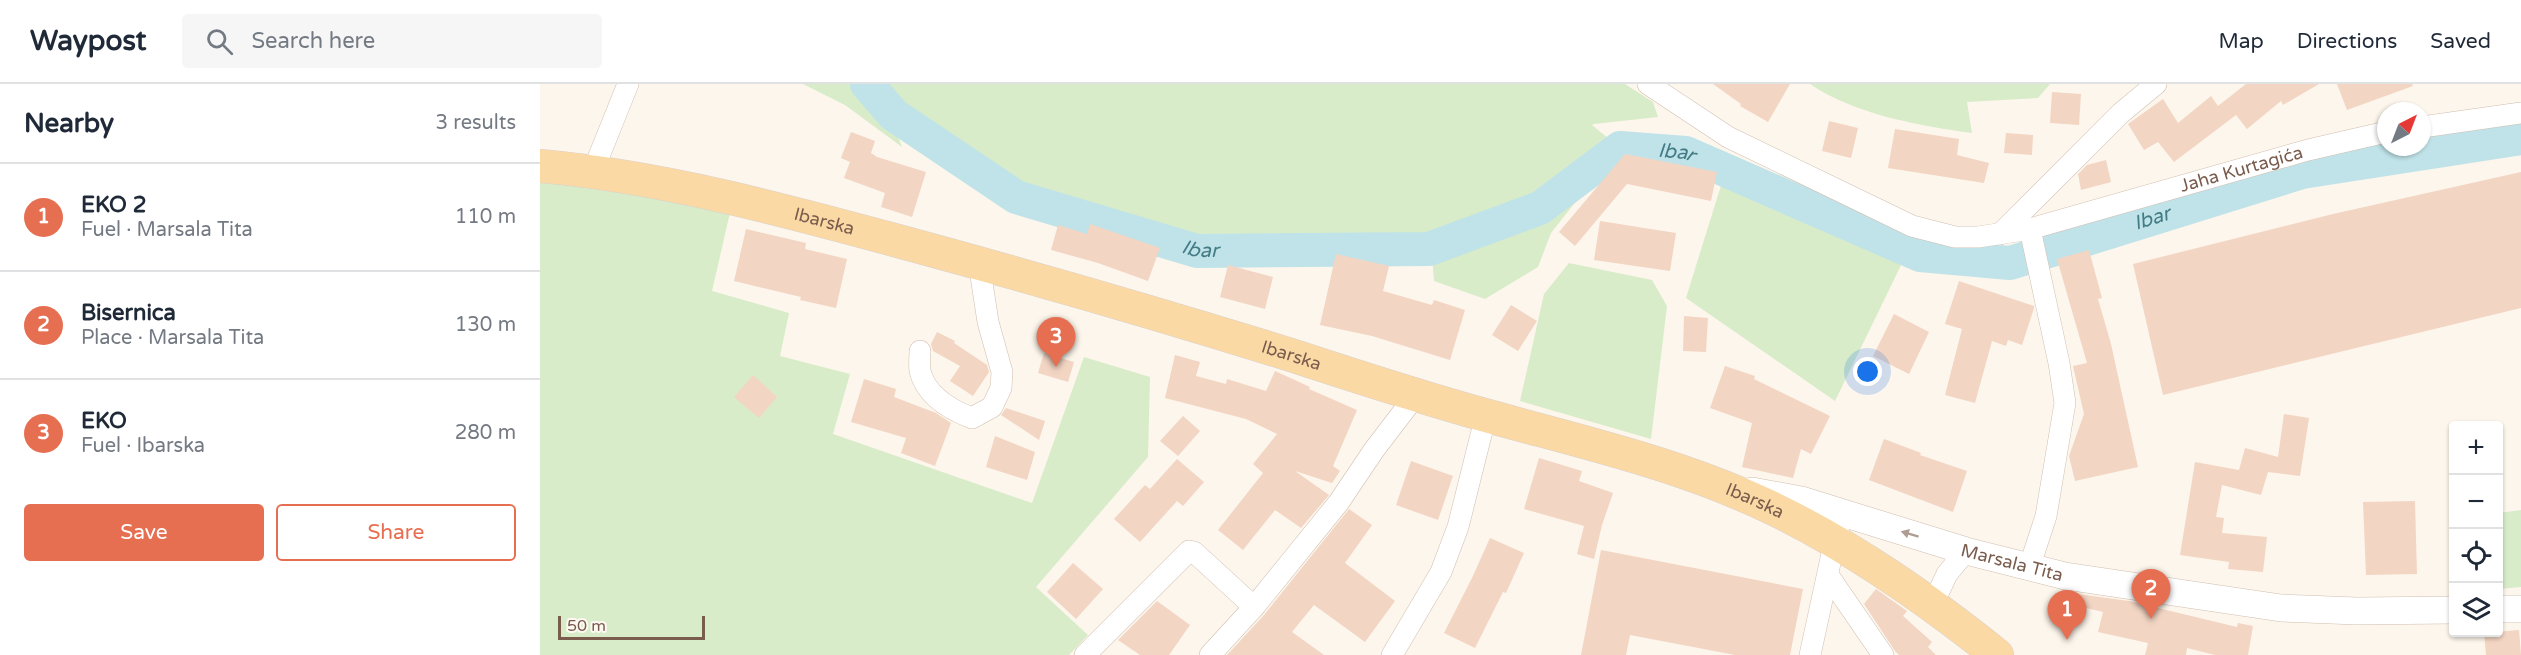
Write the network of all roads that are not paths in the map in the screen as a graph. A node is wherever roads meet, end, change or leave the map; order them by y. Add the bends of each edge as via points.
1 (628, 84) edge
2 (1648, 84) edge
3 (2156, 84) edge
4 (2521, 113) edge
5 (2431, 126) edge
6 (2377, 134) edge
7 (540, 166) edge
8 (593, 171) junction
9 (2000, 234) junction
10 (2031, 239) junction
11 (980, 263) junction
12 (920, 351) dead end
13 (1416, 395) junction
14 (1486, 415) junction
15 (1843, 528) junction
16 (1966, 551) junction
17 (2029, 568) junction
18 (1827, 575) junction
19 (1933, 604) junction
20 (1254, 607) junction
21 (2503, 609) edge
22 (2521, 609) edge
23 (2449, 610) edge
24 (1085, 655) edge
25 (1210, 655) edge
26 (1392, 655) edge
27 (1810, 655) edge
28 (1883, 655) edge
29 (1997, 655) edge

1 - 8 street
2 - 9 street, Jaha Kurtagića via 1728,137 1912,226 1955,237
3 - 9 street
4 - 5 street
6 - 10 street, Jaha Kurtagića via 2308,150
7 - 8 main road, Ibarska
8 - 11 main road, Ibarska via 763,205
9 - 10 street, Jaha Kurtagića
10 - 17 street via 2065,403 2046,516
11 - 12 street via 988,322 1002,372 1001,388 992,407 972,418 951,410 933,394 920,371
11 - 13 main road, Ibarska via 1141,308
13 - 14 main road, Ibarska
13 - 20 street via 1339,502
14 - 15 main road, Ibarska via 1635,455 1775,509
14 - 26 street via 1458,527 1441,572
16 -> 15 street, Marsala Tita
15 - 18 street
15 - 19 main road, Ibarska
16 - 17 street, Marsala Tita
16 - 19 street via 1947,574
17 - 23 street, Marsala Tita via 2154,591 2281,608
18 - 27 street
18 - 28 street
19 - 29 main road, Ibarska
20 - 24 street via 1190,551
20 - 25 street
21 - 22 street

